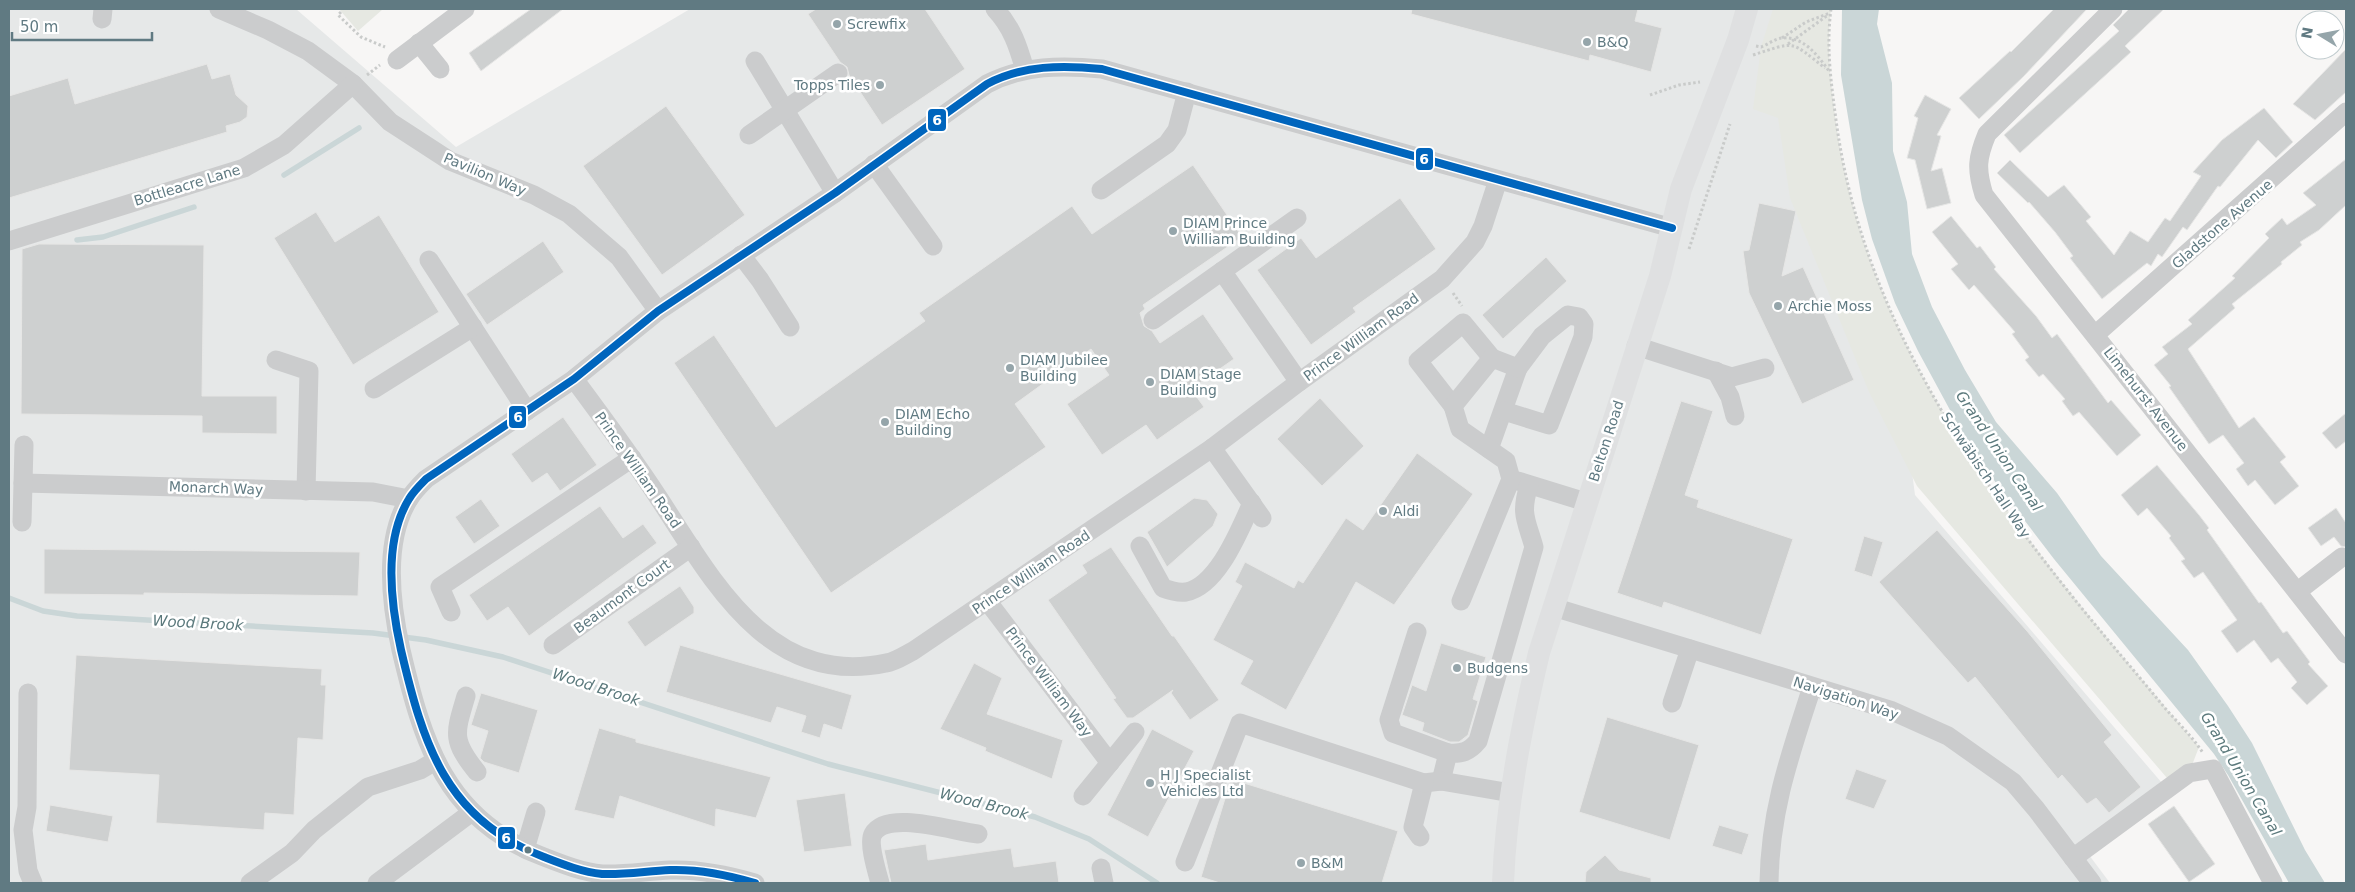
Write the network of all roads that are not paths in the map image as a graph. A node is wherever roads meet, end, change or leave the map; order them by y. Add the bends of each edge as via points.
1 (219, 9) edge
2 (465, 9) edge
3 (995, 9) edge
4 (1747, 9) edge
5 (2113, 9) edge
6 (419, 43) junction
7 (397, 60) road end
8 (755, 61) dead end
9 (440, 69) dead end
10 (1025, 70) junction
11 (838, 73) dead end
12 (354, 84) junction
13 (1187, 92) junction
14 (786, 110) junction
15 (2346, 112) edge
16 (749, 135) dead end
17 (874, 164) junction
18 (1498, 180) junction
19 (1101, 190) dead end
20 (835, 193) junction
21 (1297, 218) dead end
22 (1672, 228) junction
23 (9, 241) edge
24 (933, 246) dead end
25 (741, 255) junction
26 (430, 260) dead end
27 (1222, 271) junction
28 (658, 311) junction
29 (1153, 320) dead end
30 (473, 327) junction
31 (790, 327) dead end
32 (2096, 335) junction
33 (1636, 346) junction
34 (1492, 358) junction
35 (276, 360) dead end
36 (1518, 368) junction
37 (1765, 368) dead end
38 (1716, 371) junction
39 (574, 379) junction
40 (1299, 382) junction
41 (374, 389) dead end
42 (1453, 406) junction
43 (527, 411) junction
44 (1504, 411) junction
45 (1735, 416) dead end
46 (24, 445) dead end
47 (1212, 448) junction
48 (1489, 450) junction
49 (632, 458) junction
50 (1511, 479) junction
51 (23, 483) junction
52 (1529, 484) junction
53 (306, 490) junction
54 (409, 499) junction
55 (1586, 502) junction
56 (1252, 503) junction
57 (1262, 518) dead end
58 (22, 522) dead end
59 (1140, 546) dead end
60 (691, 547) junction
61 (2342, 557) dead end
62 (2298, 591) junction
63 (1461, 601) dead end
64 (988, 602) junction
65 (1553, 607) junction
66 (451, 612) dead end
67 (1417, 632) dead end
68 (553, 645) dead end
69 (1690, 649) junction
70 (2346, 654) edge
71 (1812, 687) junction
72 (28, 693) dead end
73 (466, 696) dead end
74 (1672, 703) dead end
75 (1135, 732) dead end
76 (457, 742) junction
77 (1448, 753) junction
78 (434, 759) junction
79 (1110, 763) junction
80 (478, 772) dead end
81 (1433, 782) junction
82 (1511, 793) junction
83 (1083, 796) dead end
84 (472, 812) junction
85 (536, 812) dead end
86 (978, 834) dead end
87 (1420, 837) dead end
88 (524, 849) junction
89 (2074, 858) junction
90 (1185, 862) dead end
91 (2083, 880) edge
92 (34, 883) edge
93 (250, 883) edge
94 (377, 883) edge
95 (755, 883) edge
96 (880, 883) edge
97 (1503, 883) edge
98 (1770, 883) edge
99 (2274, 883) edge

1 - 12 street, Pavilion Way via 308,52
2 - 6 street
3 - 10 street via 1007,22 1017,42
4 - 22 main road, Belton Road via 1745,48 1720,88 1681,189
5 - 32 street, Limehurst Avenue via 1987,134 1979,152 1978,173 1984,195
6 - 7 street
6 - 9 street
8 - 14 street
10 - 13 street via 1065,65 1102,69
10 - 17 street via 987,84
11 - 14 street
12 - 23 street, Bottleacre Lane via 284,145 244,168
12 - 28 street, Pavilion Way via 390,122 450,161 534,195 569,214 619,257
13 - 18 street
13 - 19 street via 1177,130 1167,144
14 - 16 street
14 - 20 street
15 - 32 street, Gladstone Avenue
17 - 20 street
17 - 24 street
18 - 22 street
18 - 40 street, Prince William Road via 1475,242 1442,279
20 - 25 street
21 - 27 street
22 - 33 main road, Belton Road via 1660,276
25 - 28 street
25 - 31 street
26 - 30 street
27 - 29 street
27 - 40 street
28 - 39 street
30 - 41 street
30 - 43 street
32 - 62 street, Limehurst Avenue
33 - 38 street
33 - 55 main road, Belton Road
34 - 36 street
34 - 42 street
34 - 42 street via 1462,324 1418,361
35 - 53 street via 310,372
36 - 44 street
36 - 44 street via 1542,336 1561,320 1568,315 1579,317 1584,324 1583,337 1549,425
37 - 38 street via 1732,376
38 - 45 street via 1730,397
39 - 43 street
39 - 49 street, Prince William Road
40 - 47 street, Prince William Road
42 - 48 street via 1460,429
43 - 54 street via 426,479
44 - 48 street
46 - 51 street
47 - 56 street
47 - 64 street, Prince William Road
48 - 50 street via 1506,461
49 - 60 street, Prince William Road
49 - 66 street via 440,587
50 - 52 street
50 - 63 street
51 - 53 street, Monarch Way
51 - 58 street
52 - 55 street
52 - 77 street via 1524,519 1534,547 1478,741 1462,754
53 - 54 street, Monarch Way via 373,492
54 - 78 street via 399,524 392,564 394,621 414,707
55 - 65 main road, Belton Road
56 - 57 street
56 - 59 street via 1232,545 1215,570 1187,592 1163,588
60 - 64 street, Prince William Road via 750,624 788,651 816,662 837,665 887,663 913,651
60 - 68 street, Beaumont Court
61 - 62 street
62 - 70 street, Limehurst Avenue
64 - 79 street, Prince William Way
65 - 69 street, Navigation Way
65 - 82 main road, Belton Road via 1526,709
67 - 77 street via 1389,720 1390,726 1393,732
69 - 71 street, Navigation Way
69 - 74 street
71 - 89 street, Navigation Way via 1890,710 1955,740 2013,782
71 - 98 street via 1785,771 1773,824
72 - 92 street via 27,807 23,830 28,870
73 - 76 street via 457,726
75 - 79 street
76 - 78 street
76 - 80 street
77 - 81 street
78 - 84 street
78 - 93 street via 420,770 368,787 314,830 292,853
79 - 83 street
81 - 82 street
81 - 87 street via 1413,827
81 - 90 street via 1240,723
82 - 97 main road, Belton Road
84 - 88 street via 490,828
84 - 94 street
85 - 88 street
86 - 96 street via 921,824 879,826 872,835 872,846
88 - 95 street via 558,863 600,874 692,870
89 - 91 street, Navigation Way
89 - 99 street via 2189,773 2213,770

